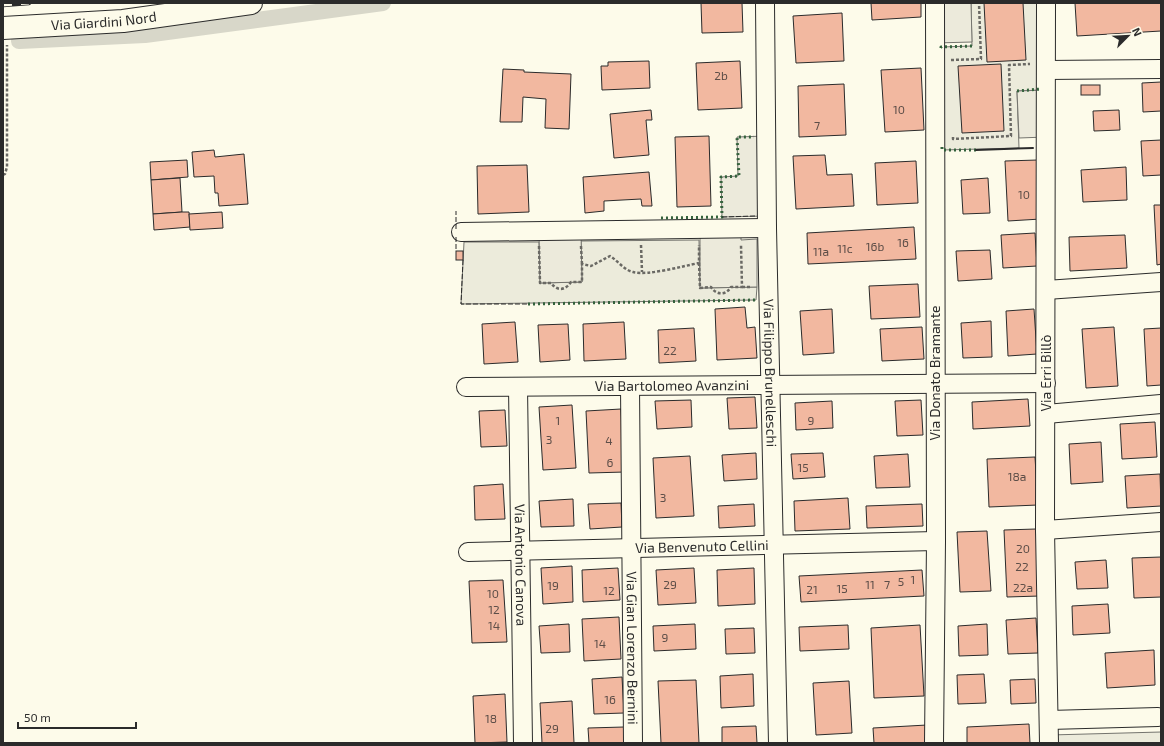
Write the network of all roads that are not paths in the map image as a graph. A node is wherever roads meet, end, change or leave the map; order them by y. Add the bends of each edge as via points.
1 (251, 3) edge
2 (765, 3) edge
3 (935, 3) edge
4 (1046, 3) edge
5 (5, 28) edge
6 (1041, 67) junction
7 (1161, 69) edge
8 (767, 228) junction
9 (461, 232) dead end
10 (1161, 282) edge
11 (1046, 290) junction
12 (1046, 383) junction
13 (935, 384) junction
14 (770, 385) junction
15 (630, 386) junction
16 (466, 387) dead end
17 (518, 387) junction
18 (1161, 404) edge
19 (1046, 414) junction
20 (1161, 522) edge
21 (1045, 530) junction
22 (936, 541) junction
23 (774, 544) junction
24 (631, 548) junction
25 (520, 550) junction
26 (468, 552) dead end
27 (1158, 717) dead end
28 (1048, 720) junction
29 (523, 743) edge
30 (633, 743) edge
31 (778, 743) edge
32 (934, 743) edge
33 (1049, 743) edge

1 - 5 main road, Via Giardini Nord via 123,21
2 - 8 street, Via Filippo Brunelleschi
3 - 13 street, Via Donato Bramante
4 - 6 street, Via Erri Billò
6 - 7 street
6 - 11 street, Via Erri Billò
8 - 9 street
8 - 14 street, Via Filippo Brunelleschi
10 - 11 street
11 - 12 street, Via Erri Billò
12 - 13 street, Via Bartolomeo Avanzini
12 - 19 street, Via Erri Billò
13 - 14 street, Via Bartolomeo Avanzini
13 - 22 street, Via Donato Bramante
14 - 15 street, Via Bartolomeo Avanzini
14 - 23 street, Via Filippo Brunelleschi
15 - 17 street, Via Bartolomeo Avanzini
15 - 24 street, Via Gian Lorenzo Bernini
16 - 17 street, Via Bartolomeo Avanzini
17 - 25 street, Via Antonio Canova
18 - 19 street
19 - 21 street, Via Erri Billò
20 - 21 street
21 - 28 street, Via Erri Billò
22 - 23 street, Via Benvenuto Cellini
22 - 32 street, Via Donato Bramante
23 - 24 street, Via Benvenuto Cellini
23 - 31 street, Via Filippo Brunelleschi
24 - 25 street, Via Benvenuto Cellini
24 - 30 street, Via Gian Lorenzo Bernini
25 - 26 street, Via Benvenuto Cellini
25 - 29 street, Via Antonio Canova
27 - 28 street
28 - 33 street, Via Erri Billò

